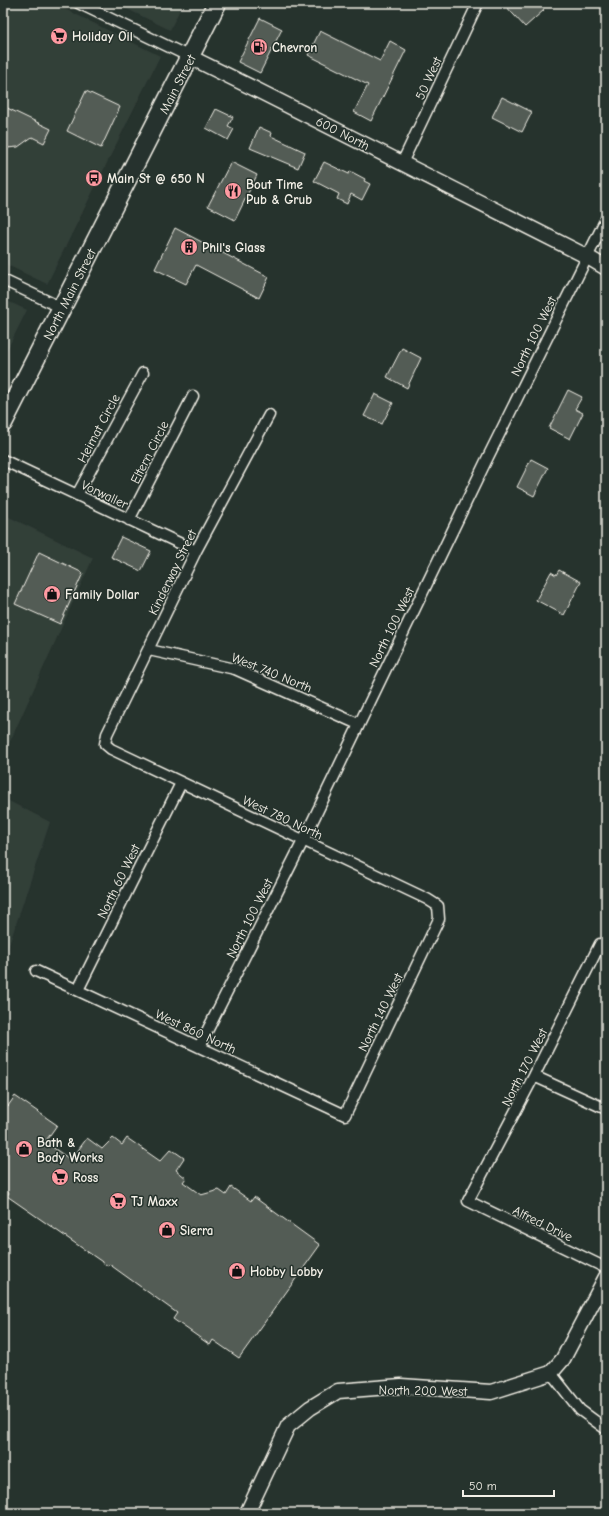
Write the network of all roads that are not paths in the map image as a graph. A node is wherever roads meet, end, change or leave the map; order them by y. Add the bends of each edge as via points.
1 (78, 3) edge
2 (218, 3) edge
3 (478, 3) edge
4 (190, 57) junction
5 (402, 163) junction
6 (135, 165) joint
7 (606, 218) edge
8 (586, 256) junction
9 (606, 268) edge
10 (3, 280) edge
11 (62, 308) junction
12 (143, 373) dead end
13 (193, 396) dead end
14 (269, 415) dead end
15 (3, 423) edge
16 (3, 460) edge
17 (77, 495) junction
18 (129, 520) junction
19 (196, 551) junction
20 (149, 650) junction
21 (358, 724) junction
22 (105, 744) joint
23 (181, 783) junction
24 (303, 841) junction
25 (439, 919) joint
26 (603, 946) edge
27 (36, 971) dead end
28 (78, 990) junction
29 (199, 1047) junction
30 (534, 1076) junction
31 (606, 1109) edge
32 (344, 1115) joint
33 (468, 1201) joint
34 (606, 1268) edge
35 (606, 1277) edge
36 (551, 1373) junction
37 (606, 1429) edge
38 (247, 1513) edge

1 - 4 street, 600 North
2 - 4 highway, Main Street
3 - 5 street, 50 West
4 - 5 street, 600 North
4 - 6 highway, Main Street
5 - 8 street, 600 North
6 - 11 highway, North Main Street
7 - 8 street, North 100 West
8 - 9 street, 600 North
8 - 21 street, North 100 West
10 - 11 street
11 - 15 highway, North Main Street
12 - 17 street, Heimat Circle
13 - 18 street, Eltern Circle
14 - 19 street, Kinderway Street
16 - 17 street, Vorwaller
17 - 18 street, Vorwaller
18 - 19 street, Vorwaller
19 - 20 street, Kinderway Street
20 - 21 street, West 740 North via 235,669
20 - 22 street, Kinderway Street via 107,734
21 - 24 street, North 100 West
22 - 23 street, West 780 North
23 - 24 street, West 780 North
23 - 28 street, North 60 West
24 - 25 street, West 780 North via 427,899 438,906
24 - 29 street, North 100 West
25 - 32 street, North 140 West
26 - 30 street, North 170 West
27 - 28 street, West 860 North
28 - 29 street, West 860 North
29 - 32 street, West 860 North
30 - 31 street
30 - 33 street, North 170 West
33 - 34 street, Alfred Drive
35 - 36 street, North 200 West via 564,1359
36 - 37 street via 580,1410
36 - 38 street, North 200 West via 492,1392 401,1386 338,1391 310,1408 288,1426

